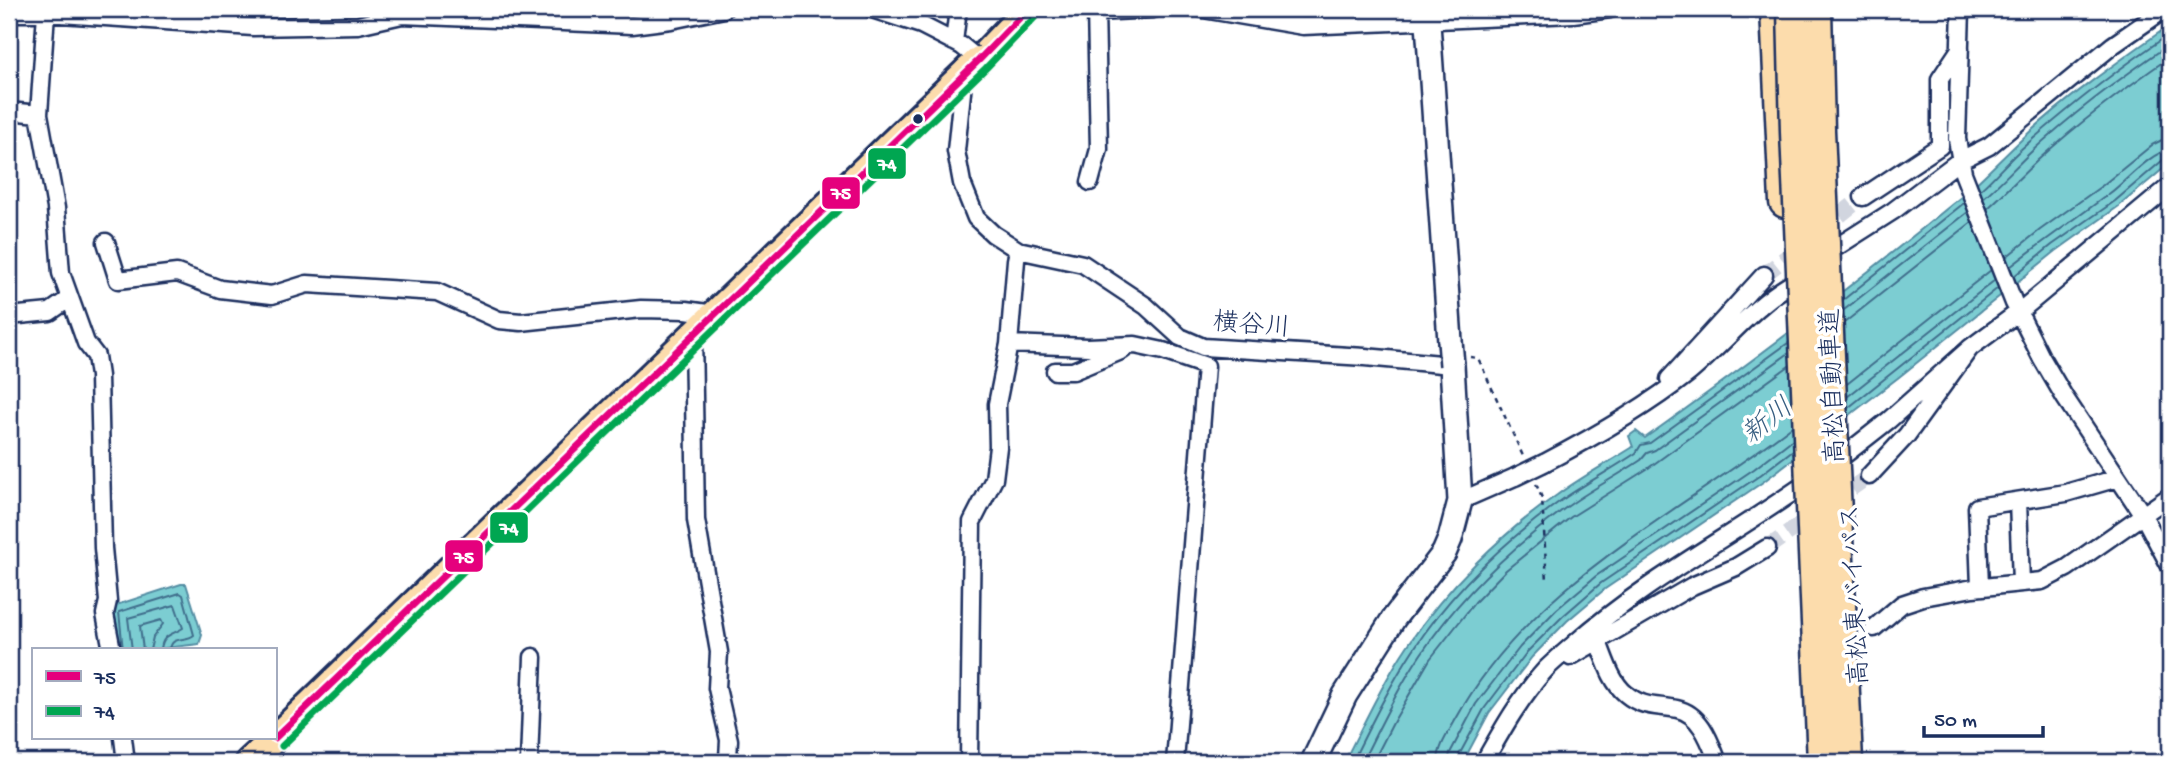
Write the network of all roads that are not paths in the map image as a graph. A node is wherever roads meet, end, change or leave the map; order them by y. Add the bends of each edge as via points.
1 (724, 9) edge
2 (872, 9) edge
3 (958, 9) edge
4 (1028, 9) edge
5 (1154, 9) edge
6 (1203, 9) edge
7 (1610, 9) edge
8 (1776, 9) edge
9 (1793, 9) edge
10 (1816, 9) edge
11 (1826, 9) edge
12 (1961, 9) edge
13 (2165, 9) edge
14 (1097, 10) edge
15 (17, 12) edge
16 (47, 13) junction
17 (1427, 14) edge
18 (1960, 48) junction
19 (965, 58) junction
20 (9, 111) edge
21 (39, 114) junction
22 (1961, 167) junction
23 (1090, 182) dead end
24 (2170, 186) edge
25 (1863, 197) tunnel mouth
26 (2162, 199) edge
27 (106, 242) dead end
28 (1018, 250) junction
29 (1836, 257) junction
30 (1781, 285) junction
31 (70, 298) junction
32 (2017, 307) junction
33 (714, 314) junction
34 (9, 316) edge
35 (693, 333) junction
36 (1009, 344) junction
37 (1135, 345) junction
38 (1203, 347) junction
39 (1970, 348) junction
40 (1456, 354) junction
41 (1055, 371) dead end
42 (1649, 401) junction
43 (1846, 445) junction
44 (1869, 476) tunnel mouth
45 (1798, 477) junction
46 (2118, 478) junction
47 (2170, 496) edge
48 (1460, 501) junction
49 (2018, 501) junction
50 (2143, 515) junction
51 (1767, 548) tunnel mouth
52 (2170, 566) edge
53 (2021, 583) junction
54 (1980, 587) junction
55 (1874, 628) dead end
56 (1598, 642) junction
57 (112, 648) edge
58 (533, 657) dead end
59 (1546, 669) junction
60 (276, 737) edge
61 (123, 740) edge
62 (273, 740) edge
63 (126, 762) edge
64 (249, 762) edge
65 (529, 762) edge
66 (726, 762) edge
67 (967, 762) edge
68 (977, 762) edge
69 (1175, 762) edge
70 (1313, 762) edge
71 (1484, 762) edge
72 (1718, 762) edge
73 (1810, 762) edge
74 (1823, 762) edge
75 (1847, 762) edge
76 (1861, 762) edge

1 - 16 street via 632,25 402,15 358,24 253,27
2 - 19 street via 921,25
3 - 19 street
4 - 19 main road
5 - 14 street
6 - 17 street via 1303,26
7 - 17 street via 1573,15
8 - 30 highway, 高松東バイパス
9 - 74 highway, 高松自動車道, bridge
10 - 75 highway, 高松自動車道, bridge
11 - 29 highway, 高松東バイパス
12 - 18 street
13 - 22 street via 2113,44
14 - 23 street via 1099,149
15 - 16 street
16 - 21 street
17 - 40 street
18 - 22 street via 1957,139
18 - 25 street via 1940,79 1940,146
19 - 28 street via 956,151 962,183 976,218
19 - 33 main road
20 - 21 street
21 - 31 street via 56,208 61,273
22 - 29 street via 1893,211
22 - 32 street
24 - 26 street
26 - 32 street
27 - 33 street via 118,280 177,273 220,289 272,295 307,284 437,292 499,320 521,322 641,309
28 - 36 street
28 - 38 street via 1083,264 1146,306 1180,337
29 - 43 highway, 高松東バイパス
30 - 42 street via 1690,372
30 - 42 street via 1718,324
30 - 45 highway, 高松東バイパス
31 - 34 street via 50,312
31 - 57 street via 86,343 96,356 99,376 105,614
32 - 39 street
32 - 46 street via 2065,398
33 - 35 main road
35 - 60 main road
35 - 66 street via 696,520 719,652 717,688 729,740
36 - 37 street
36 - 67 street via 997,404 994,479 972,522
37 - 38 street via 1148,340
37 - 41 street via 1073,371
37 - 69 street via 1206,366
38 - 40 street via 1365,357
39 - 43 street via 1889,420
39 - 44 street via 1907,435
40 - 48 street
42 - 48 street, bridge via 1544,463
43 - 45 street
43 - 76 highway, 高松東バイパス
45 - 59 street via 1749,523 1651,584
45 - 73 highway, 高松東バイパス
46 - 49 street via 2066,494
46 - 50 street
47 - 50 street
48 - 70 street via 1444,553 1394,618 1345,695
49 - 53 street
49 - 54 street via 1977,508
50 - 52 street
50 - 53 street via 2067,568 2042,581
51 - 56 street
53 - 54 street
54 - 55 street via 1902,604
56 - 59 street
56 - 72 street via 1624,693 1644,705 1680,709 1697,720
58 - 65 street
59 - 71 street
61 - 63 street
62 - 64 main road
67 - 68 street

